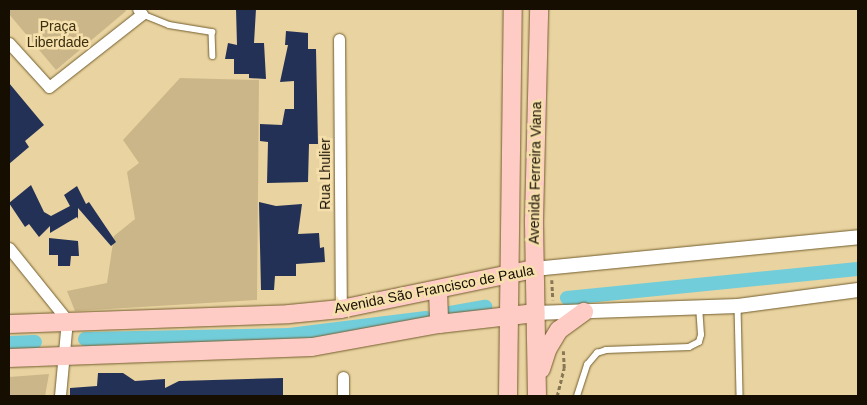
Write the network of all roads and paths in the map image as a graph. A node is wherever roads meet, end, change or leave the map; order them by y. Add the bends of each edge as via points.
1 (513, 9) edge
2 (539, 9) edge
3 (140, 12) edge
4 (340, 39) dead end
5 (9, 43) edge
6 (213, 56) dead end
7 (858, 237) edge
8 (9, 248) edge
9 (534, 269) junction
10 (508, 274) junction
11 (433, 290) junction
12 (858, 290) edge
13 (738, 306) junction
14 (341, 309) junction
15 (698, 309) junction
16 (584, 312) junction
17 (535, 313) junction
18 (508, 316) junction
19 (67, 320) junction
20 (9, 324) edge
21 (435, 325) junction
22 (66, 355) junction
23 (9, 358) edge
24 (343, 377) dead end
25 (537, 390) edge
26 (60, 396) edge
27 (343, 396) edge
28 (508, 396) edge
29 (577, 396) edge
30 (740, 396) edge

1 - 10 main road, Avenida Ferreira Viana
2 - 9 main road, Avenida Ferreira Viana
3 - 5 street via 48,87
3 - 6 lane via 169,25 212,32
4 - 14 street, Rua Lhulier
7 - 9 street, Avenida São Francisco de Paula
8 - 19 street
9 - 10 main road, Avenida São Francisco de Paula
9 - 17 main road, Avenida Ferreira Viana
10 - 11 main road, Avenida São Francisco de Paula
10 - 18 main road, Avenida Ferreira Viana
11 - 14 main road, Avenida São Francisco de Paula
11 - 21 main road
12 - 13 street
13 - 15 street
13 - 30 lane
14 - 19 main road, Avenida São Francisco de Paula via 288,314
15 - 16 street
15 - 29 lane via 702,335 698,342 690,347 597,353 586,365
16 - 17 street
16 - 25 main road via 564,324 555,335
17 - 18 main road
17 - 25 main road, Avenida Ferreira Viana
18 - 21 main road
18 - 28 main road, Avenida Ferreira Viana
19 - 20 main road, Avenida São Francisco de Paula
19 - 22 street
21 - 22 main road via 312,347
22 - 23 main road
22 - 26 street
24 - 27 street

